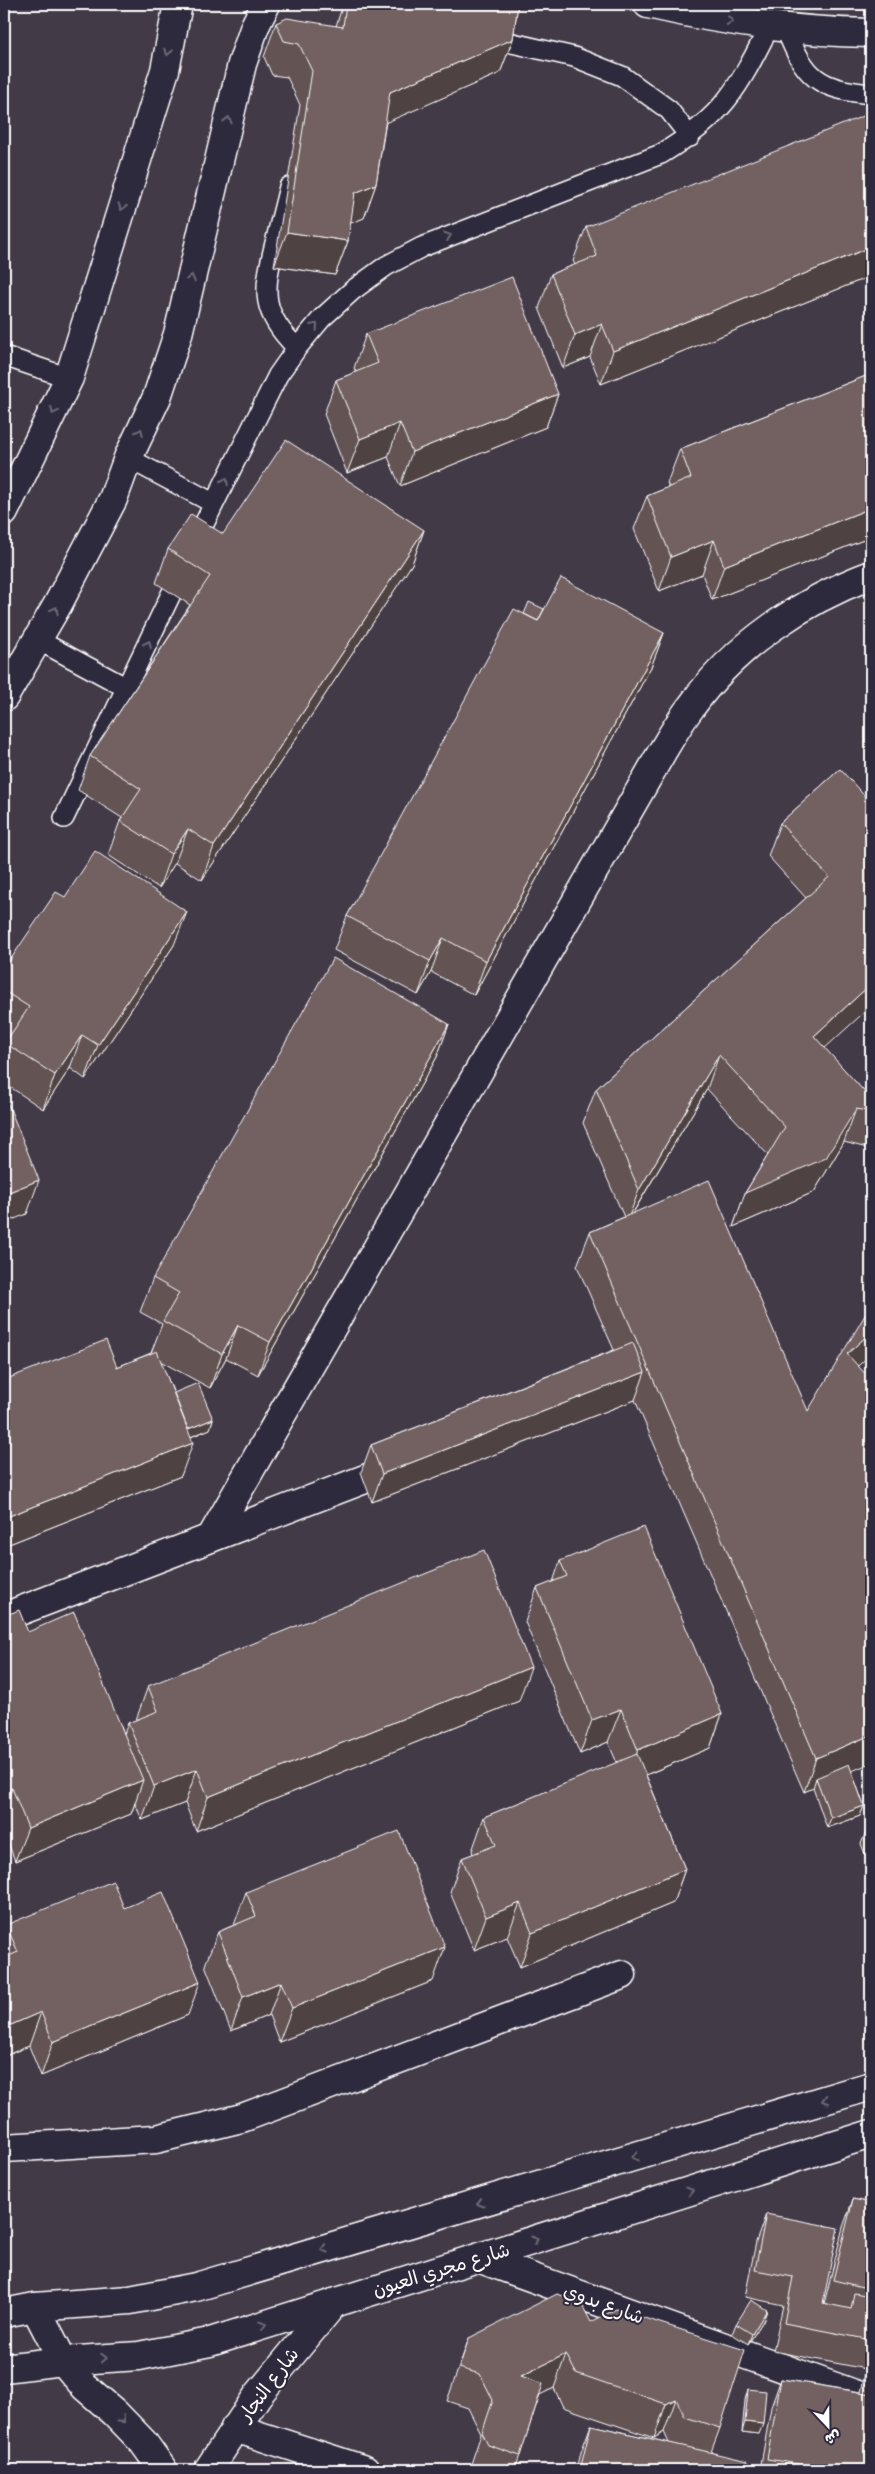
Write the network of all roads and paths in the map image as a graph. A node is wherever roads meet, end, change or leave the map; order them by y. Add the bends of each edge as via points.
1 (178, 4) edge
2 (266, 4) edge
3 (648, 4) edge
4 (778, 28) junction
5 (871, 33) edge
6 (468, 37) edge
7 (871, 94) edge
8 (690, 137) junction
9 (294, 166) dead end
10 (297, 348) junction
11 (4, 356) edge
12 (69, 378) junction
13 (128, 458) junction
14 (213, 503) junction
15 (4, 512) edge
16 (871, 574) edge
17 (38, 640) junction
18 (127, 688) junction
19 (5, 693) edge
20 (64, 818) dead end
21 (425, 1456) edge
22 (211, 1538) junction
23 (4, 1617) edge
24 (622, 1975) dead end
25 (871, 2086) edge
26 (871, 2134) edge
27 (4, 2148) edge
28 (478, 2258) junction
29 (334, 2303) junction
30 (35, 2307) junction
31 (4, 2313) edge
32 (63, 2361) junction
33 (4, 2368) edge
34 (871, 2400) edge
35 (235, 2428) junction
36 (163, 2470) edge
37 (208, 2470) edge
38 (365, 2470) edge

1 -> 12 street via 165,70
13 -> 2 street via 157,397 178,334 242,64
3 -> 4 street
4 - 5 street
4 - 7 lane via 816,79 833,88
4 - 8 lane via 736,90
6 - 8 lane via 488,37 527,45 574,57 622,76 669,110
10 -> 8 lane via 322,318 353,290 408,254 661,154
9 - 10 lane via 266,281 270,309 277,324
14 -> 10 lane via 278,375
11 - 12 lane
12 -> 15 street
13 - 14 lane
17 -> 13 street via 113,499
18 -> 14 lane
16 - 22 street via 817,599 770,628 728,664 691,706
17 - 18 lane
17 - 19 street
18 - 20 lane
21 - 22 street
22 - 23 street
24 - 27 street via 242,2118 197,2131 156,2139
25 -> 30 street via 196,2287 130,2300
28 -> 26 street, شارع مجري العيون
28 - 29 street, شارع مجري العيون
28 - 34 street, شارع بدوي
32 -> 29 street, شارع مجري العيون via 139,2356 210,2342
29 - 35 street, شارع النجار via 282,2363
30 - 31 street
30 - 32 street
32 - 33 street, شارع مجري العيون
32 -> 36 street via 85,2387 143,2442
35 - 37 street, شارع النجار
35 - 38 street

